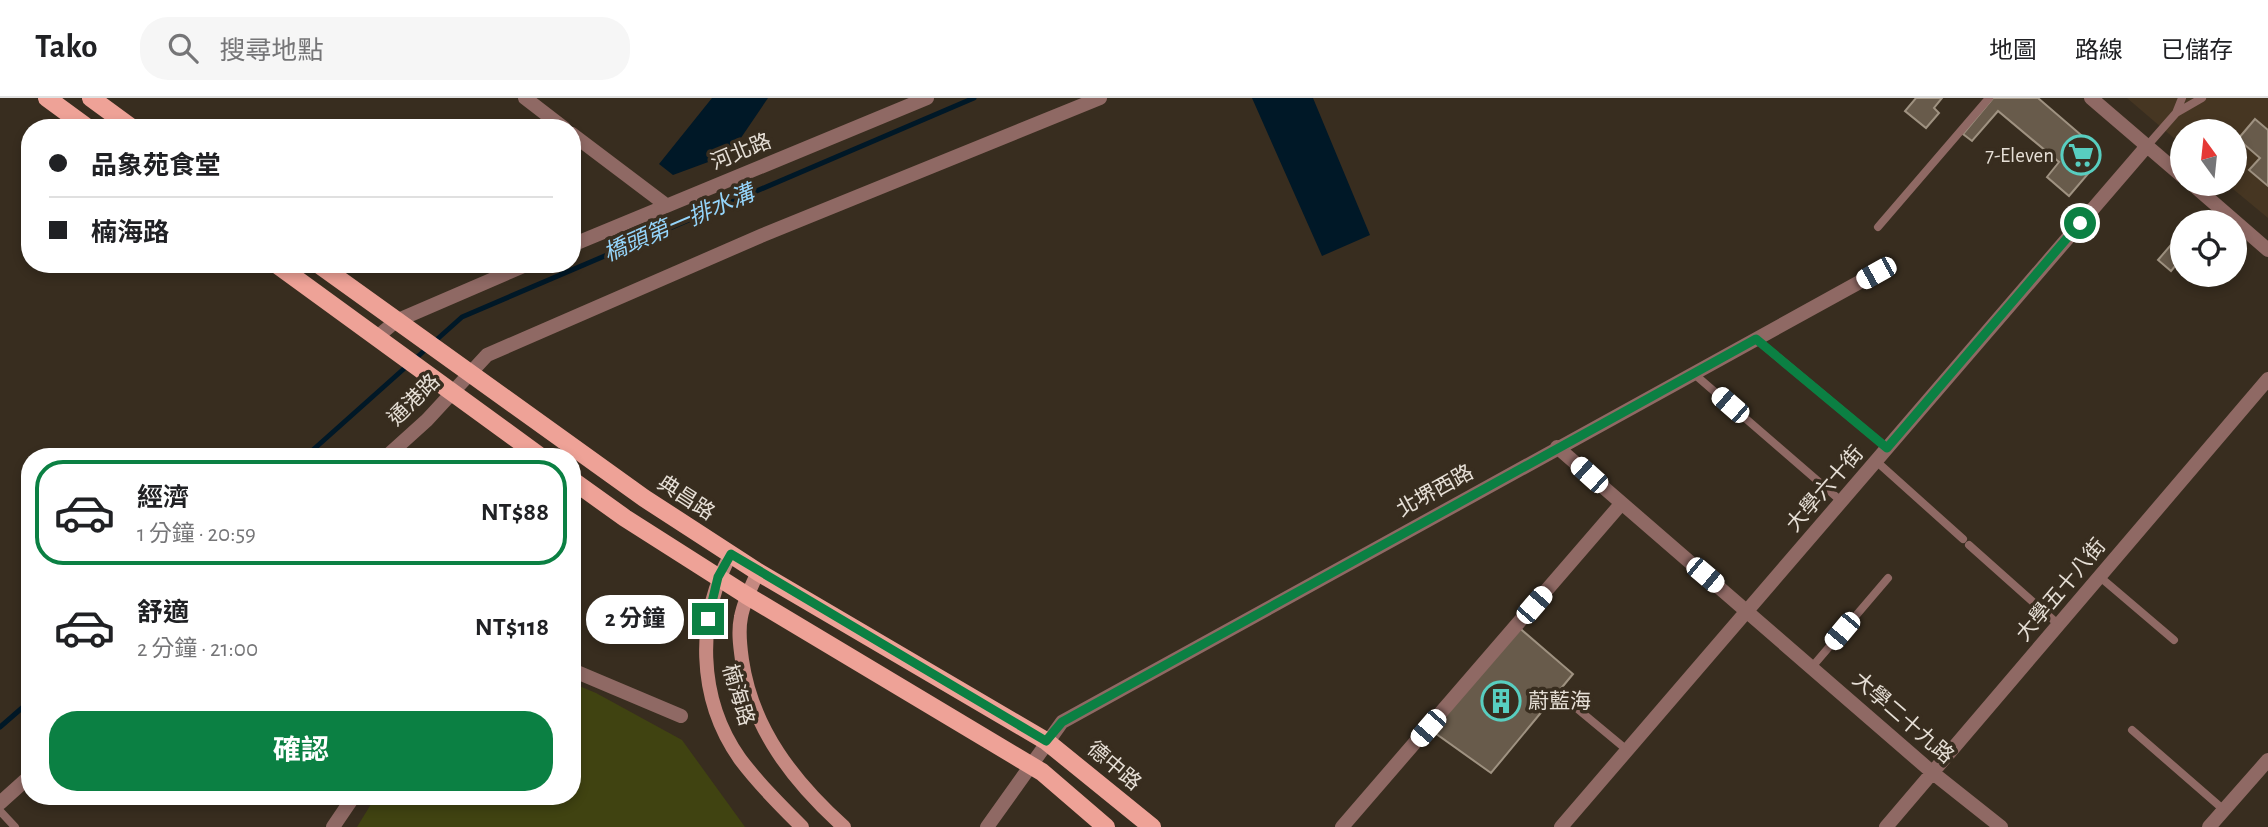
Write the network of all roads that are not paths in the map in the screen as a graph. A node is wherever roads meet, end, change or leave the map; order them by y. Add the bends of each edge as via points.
1 (47, 98) edge
2 (91, 98) edge
3 (525, 98) edge
4 (927, 98) edge
5 (1100, 98) edge
6 (1989, 98) edge
7 (2091, 98) edge
8 (2182, 98) edge
9 (2202, 98) edge
10 (2176, 113) junction
11 (76, 119) edge
12 (120, 119) edge
13 (552, 119) edge
14 (581, 141) edge
15 (2147, 146) junction
16 (2170, 166) edge
17 (2206, 196) edge
18 (666, 205) junction
19 (1878, 227) dead end
20 (581, 241) edge
21 (2268, 250) edge
22 (288, 273) edge
23 (331, 273) edge
24 (510, 273) edge
25 (1876, 273) dead end
26 (403, 325) junction
27 (1756, 339) junction
28 (382, 342) junction
29 (466, 369) junction
30 (1693, 373) junction
31 (2268, 379) edge
32 (449, 388) junction
33 (1557, 447) junction
34 (396, 448) edge
35 (529, 448) edge
36 (575, 448) edge
37 (1887, 448) junction
38 (581, 452) edge
39 (1876, 461) junction
40 (581, 486) edge
41 (1841, 501) junction
42 (1621, 504) junction
43 (731, 554) junction
44 (758, 572) junction
45 (718, 577) junction
46 (2099, 577) junction
47 (1888, 578) dead end
48 (747, 595) junction
49 (1747, 611) junction
50 (2059, 625) junction
51 (2174, 640) dead end
52 (1812, 667) junction
53 (581, 674) edge
54 (1562, 696) dead end
55 (681, 716) dead end
56 (2132, 730) dead end
57 (1046, 741) junction
58 (1627, 750) junction
59 (2268, 760) edge
60 (1030, 764) junction
61 (1933, 773) junction
62 (21, 784) edge
63 (0, 803) edge
64 (348, 805) edge
65 (824, 809) junction
66 (2224, 810) junction
67 (0, 811) edge
68 (15, 827) edge
69 (333, 827) edge
70 (802, 827) edge
71 (844, 827) edge
72 (855, 827) edge
73 (987, 827) edge
74 (1106, 827) edge
75 (1152, 827) edge
76 (1342, 827) edge
77 (1561, 827) edge
78 (1885, 827) edge
79 (2001, 827) edge
80 (2209, 827) edge

1 - 11 main road
2 - 12 main road
3 - 13 street
4 - 18 street, 河北路
5 - 29 street, 通港路 via 737,246 487,355
6 - 19 lane
7 - 15 street
8 - 10 lane
9 - 10 lane
10 - 15 lane
14 - 18 street
15 - 16 street
15 - 37 street, 大學六十街
17 - 21 street
18 - 20 street, 河北路
22 - 28 main road
23 - 26 main road, 典昌路
24 - 26 street
25 - 27 street, 北堺西路
26 - 28 street
26 - 29 main road, 典昌路
27 - 30 street, 北堺西路
27 - 37 lane
28 - 32 main road
29 - 32 street, 通港路
29 - 36 main road, 典昌路
30 - 33 street, 北堺西路
30 - 41 lane
31 - 46 street, 大學五十八街
32 - 34 street, 通港路 via 427,420
32 - 35 main road
33 - 42 street, 大學二十九路
33 - 57 street, 北堺西路 via 1062,722
37 - 39 street, 大學六十街
38 - 43 main road, 典昌路
39 - 41 street, 大學六十街
39 - 50 lane
40 - 45 main road
41 - 49 street, 大學六十街
42 - 49 street, 大學二十九路
42 - 76 street
43 - 44 main road, 典昌路
43 - 45 street, 楠海路
44 - 48 street, 楠海路
44 - 57 main road, 典昌路
45 - 48 main road
45 - 70 street, 楠海路 via 705,636 706,668 718,713 739,757
46 - 50 street, 大學五十八街
46 - 51 lane
47 - 52 lane
48 - 60 main road
48 - 65 street, 楠海路 via 739,642 752,706 775,750
49 - 52 street, 大學二十九路
49 - 58 street, 大學六十街
50 - 61 street, 大學五十八街
52 - 61 street, 大學二十九路
53 - 55 street
54 - 58 lane
56 - 66 lane
57 - 60 street, 北堺西路
57 - 75 main road, 德中路
58 - 77 street, 大學六十街
59 - 66 street
60 - 73 street, 北堺西路
60 - 74 main road
61 - 78 street, 大學五十八街
61 - 79 street, 大學二十九路
62 - 63 street
64 - 69 street
65 - 71 street, 楠海路
65 - 72 street, 楠海路
66 - 80 street
67 - 68 lane

